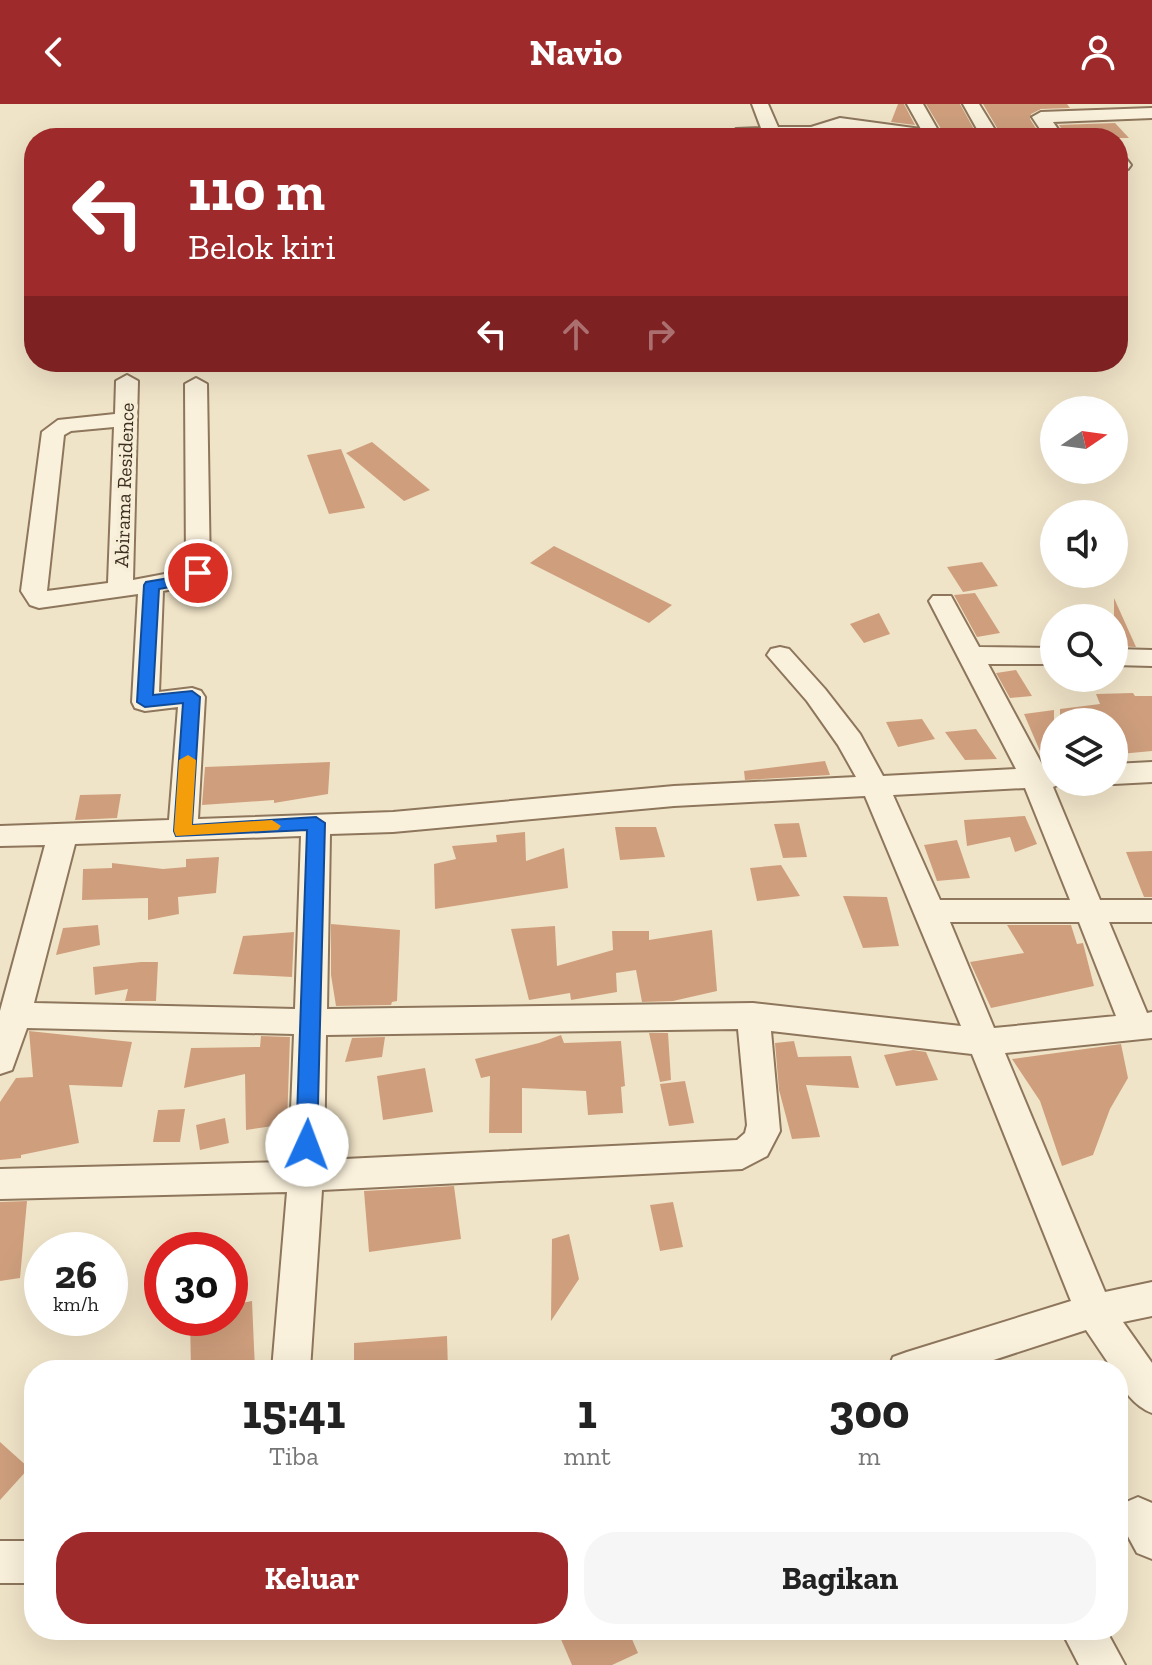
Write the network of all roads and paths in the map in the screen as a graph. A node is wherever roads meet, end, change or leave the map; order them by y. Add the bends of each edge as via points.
1 (760, 104) edge
2 (862, 104) edge
3 (915, 104) edge
4 (971, 104) edge
5 (1036, 110) edge
6 (1152, 113) edge
7 (1087, 116) junction
8 (873, 127) junction
9 (770, 128) edge
10 (816, 128) edge
11 (880, 128) edge
12 (932, 128) edge
13 (985, 128) edge
14 (1048, 128) edge
15 (1096, 128) edge
16 (127, 381) dead end
17 (196, 384) dead end
18 (114, 420) dead end
19 (151, 585) junction
20 (120, 590) junction
21 (942, 601) dead end
22 (780, 655) dead end
23 (969, 655) junction
24 (1040, 656) edge
25 (1128, 657) edge
26 (1152, 658) edge
27 (1040, 770) edge
28 (1152, 772) edge
29 (1128, 773) edge
30 (1040, 777) edge
31 (875, 786) junction
32 (1050, 796) edge
33 (316, 823) junction
34 (183, 831) junction
35 (63, 834) junction
36 (0, 836) edge
37 (930, 911) junction
38 (1089, 911) junction
39 (1152, 911) edge
40 (15, 1015) junction
41 (753, 1016) junction
42 (311, 1022) junction
43 (1144, 1026) edge
44 (984, 1042) junction
45 (0, 1061) edge
46 (306, 1175) junction
47 (0, 1184) edge
48 (1152, 1299) edge
49 (1094, 1311) junction
50 (292, 1360) edge
51 (939, 1360) edge
52 (1128, 1360) edge
53 (1128, 1360) edge
54 (1152, 1395) edge
55 (0, 1562) edge
56 (24, 1562) edge
57 (1088, 1640) edge
58 (1103, 1665) edge

1 - 9 street
2 - 8 street
3 - 12 street
4 - 13 street
5 - 7 street
5 - 14 street
6 - 7 street
7 - 15 street
8 - 10 street via 840,123
8 - 11 street
16 - 20 street, Abirama Residence
17 - 19 street, Abirama Residence via 198,573
18 - 20 street, Abirama Residence via 66,425 53,432 34,591 39,600 46,600
19 - 20 street, Abirama Residence
19 - 34 street, Abirama Residence via 145,702 192,697
21 - 23 street
22 - 31 street via 850,741
23 - 24 street
23 - 27 street
25 - 26 street
28 - 29 street
30 - 31 street
31 - 33 street via 674,796 393,822
31 - 37 street
32 - 38 street
33 - 34 street
33 - 42 street
34 - 35 street
35 - 36 street
35 - 40 street
37 - 38 street
37 - 44 street
38 - 39 street
38 - 43 street
40 - 42 street
40 - 45 street
41 - 42 street
41 - 44 street
41 - 46 street via 764,1125 755,1148 742,1154
42 - 46 street
43 - 44 street
44 - 49 street
46 - 47 street
46 - 50 street
48 - 49 street
49 - 51 street
49 - 52 street
53 - 54 street
55 - 56 street
57 - 58 street

